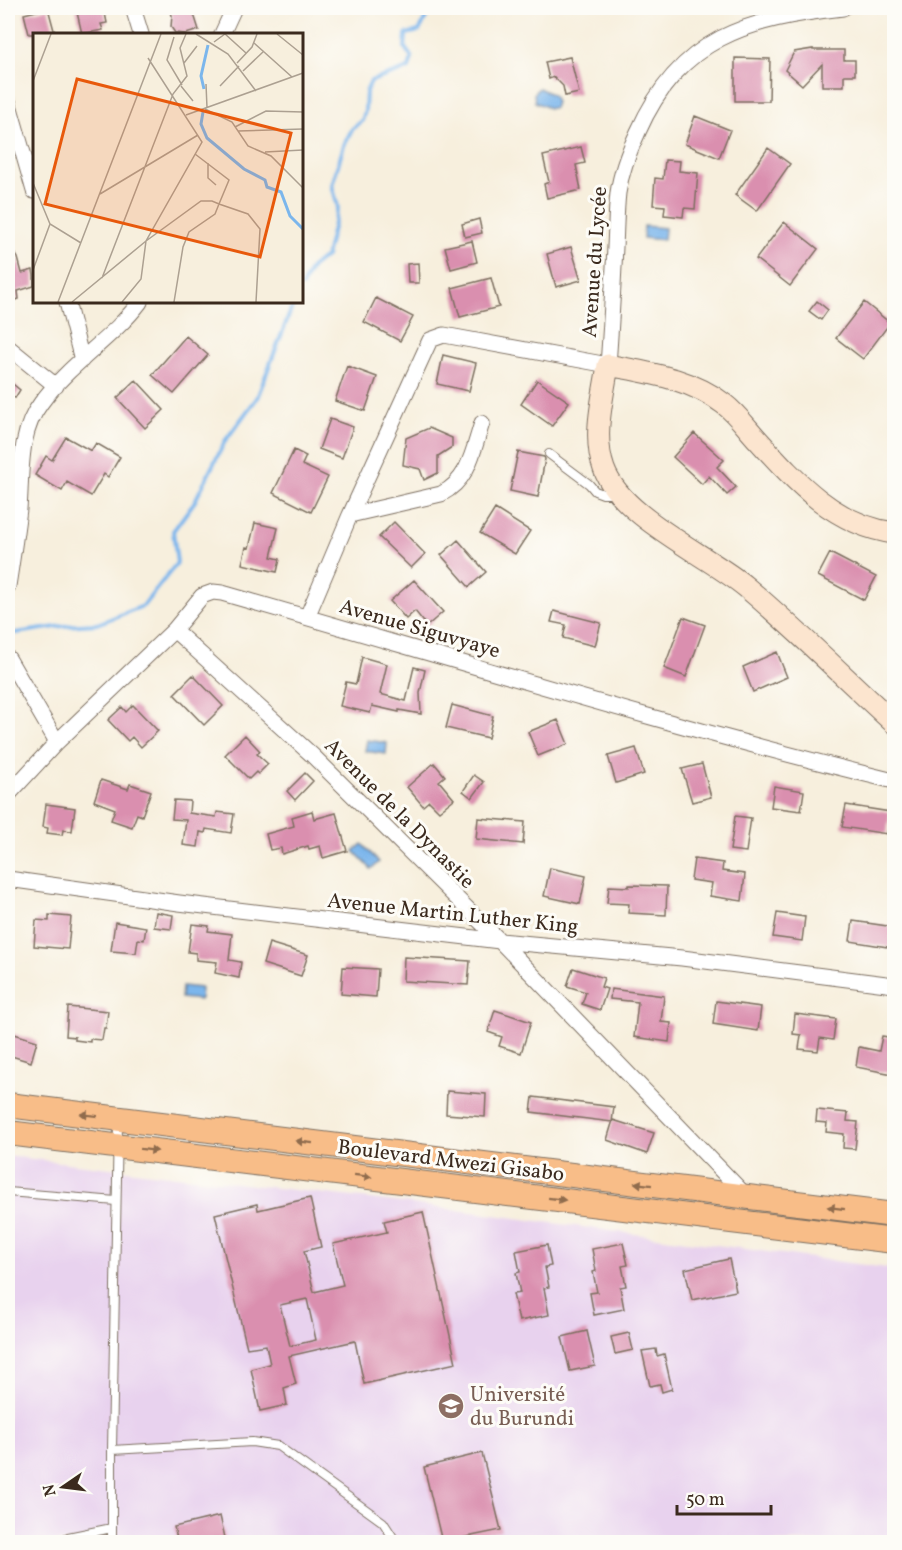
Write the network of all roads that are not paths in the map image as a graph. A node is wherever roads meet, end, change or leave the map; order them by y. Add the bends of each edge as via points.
1 (133, 8) edge
2 (234, 8) edge
3 (843, 8) edge
4 (141, 33) edge
5 (222, 33) edge
6 (8, 101) edge
7 (33, 188) edge
8 (67, 303) edge
9 (139, 303) edge
10 (8, 347) edge
11 (82, 360) junction
12 (608, 365) junction
13 (56, 386) junction
14 (482, 423) dead end
15 (549, 454) dead end
16 (619, 495) junction
17 (350, 515) junction
18 (894, 533) edge
19 (10, 563) edge
20 (8, 586) edge
21 (307, 617) junction
22 (174, 630) junction
23 (8, 658) edge
24 (894, 723) edge
25 (57, 742) junction
26 (894, 781) edge
27 (8, 795) edge
28 (8, 879) edge
29 (500, 941) junction
30 (894, 985) edge
31 (8, 1105) edge
32 (118, 1119) junction
33 (8, 1133) edge
34 (118, 1147) junction
35 (400, 1154) junction
36 (394, 1179) junction
37 (8, 1192) edge
38 (748, 1197) junction
39 (116, 1201) junction
40 (894, 1215) edge
41 (745, 1222) junction
42 (894, 1241) edge
43 (112, 1450) junction
44 (112, 1528) junction
45 (58, 1542) edge
46 (112, 1542) edge
47 (396, 1542) edge

1 - 4 street
2 - 5 street
3 - 12 street, Avenue du Lycée via 798,14 735,31 680,66 658,95 627,156 618,191
6 - 7 street
8 - 11 street
9 - 11 street
10 - 13 street
11 - 13 street
12 - 16 street via 599,447 604,470
12 - 17 street via 444,335 430,340
12 - 18 street via 661,374 723,403 806,490 850,521
13 - 19 street via 31,418 24,440
14 - 17 street via 467,470 451,489
15 - 16 lane via 595,491
16 - 24 street via 654,525 746,587
17 - 21 street
19 - 20 street
21 - 22 street, Avenue Siguvyaye via 213,592 202,596
21 - 26 street, Avenue Siguvyaye via 667,723
22 - 25 street, Avenue Siguvyaye
22 - 29 street, Avenue de la Dynastie via 312,755
23 - 25 street
25 - 27 street, Avenue Siguvyaye
28 - 29 street, Avenue Martin Luther King
29 - 30 street, Avenue Martin Luther King via 682,958
29 - 38 street, Avenue de la Dynastie
32 -> 31 main road, Boulevard Mwezi Gisabo
32 - 34 lane
35 -> 32 main road, Boulevard Mwezi Gisabo
33 - 34 main road, Boulevard Mwezi Gisabo
34 -> 36 main road, Boulevard Mwezi Gisabo
34 - 39 lane
35 - 36 main road
38 -> 35 main road, Boulevard Mwezi Gisabo
36 -> 41 main road, Boulevard Mwezi Gisabo
37 - 39 lane
40 -> 38 main road, Boulevard Mwezi Gisabo
38 - 41 street
39 - 43 lane
41 - 42 main road, Boulevard Mwezi Gisabo
43 - 44 lane
43 - 47 lane via 252,1442 278,1446 383,1522
44 - 45 lane
44 - 46 lane

